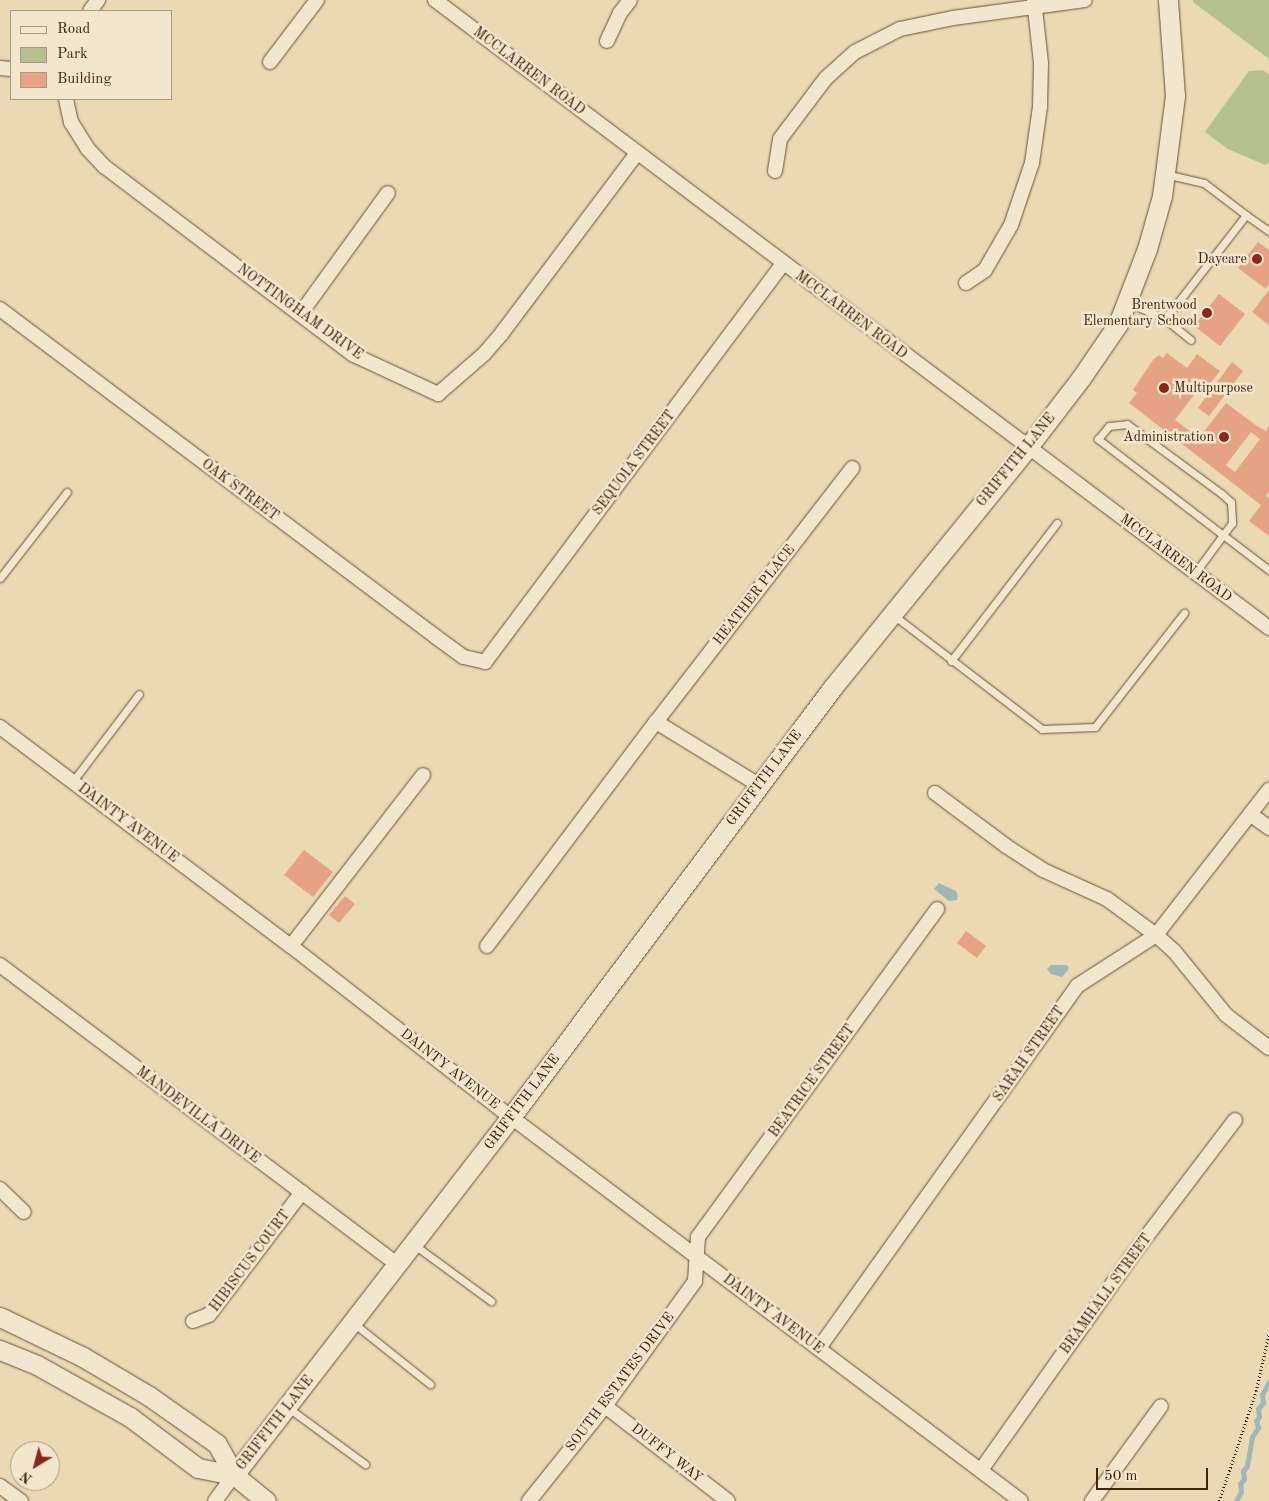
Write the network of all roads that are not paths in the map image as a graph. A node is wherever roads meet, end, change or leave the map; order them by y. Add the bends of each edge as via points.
1 (317, 0) edge
2 (435, 0) edge
3 (630, 0) edge
4 (1085, 0) edge
5 (1168, 0) edge
6 (1034, 4) edge
7 (607, 41) dead end
8 (270, 62) dead end
9 (66, 100) edge
10 (636, 153) junction
11 (775, 171) dead end
12 (1165, 174) junction
13 (388, 193) dead end
14 (1246, 215) junction
15 (1269, 231) edge
16 (783, 264) junction
17 (966, 283) dead end
18 (1127, 302) junction
19 (0, 309) edge
20 (301, 313) junction
21 (1165, 319) junction
22 (1191, 340) dead end
23 (1028, 447) junction
24 (852, 468) dead end
25 (67, 492) dead end
26 (1057, 523) dead end
27 (1223, 535) junction
28 (1269, 570) edge
29 (1195, 573) junction
30 (0, 578) edge
31 (1184, 613) dead end
32 (892, 614) junction
33 (1269, 628) edge
34 (951, 661) junction
35 (485, 662) joint
36 (139, 694) dead end
37 (656, 722) junction
38 (0, 727) edge
39 (423, 775) dead end
40 (73, 781) junction
41 (759, 785) junction
42 (1269, 790) edge
43 (935, 793) dead end
44 (1250, 814) junction
45 (1269, 828) edge
46 (937, 909) dead end
47 (1156, 935) junction
48 (291, 946) junction
49 (487, 946) dead end
50 (0, 965) edge
51 (1269, 1048) edge
52 (511, 1117) junction
53 (1235, 1120) dead end
54 (0, 1189) edge
55 (302, 1192) junction
56 (24, 1212) dead end
57 (412, 1244) junction
58 (697, 1256) junction
59 (397, 1264) junction
60 (491, 1301) dead end
61 (0, 1318) edge
62 (193, 1321) dead end
63 (352, 1322) junction
64 (819, 1348) junction
65 (0, 1350) edge
66 (430, 1384) dead end
67 (605, 1406) junction
68 (1161, 1406) dead end
69 (287, 1407) junction
70 (365, 1464) dead end
71 (980, 1470) junction
72 (234, 1475) junction
73 (0, 1486) edge
74 (21, 1501) edge
75 (215, 1501) edge
76 (266, 1501) edge
77 (529, 1501) edge
78 (728, 1501) edge
79 (1021, 1501) edge
80 (1092, 1501) edge

1 - 8 street
2 - 10 street, MCCLARREN ROAD
3 - 7 street
4 - 6 street
5 - 12 street, GRIFFITH LANE via 1175,96
6 - 11 street via 900,29 855,52 826,78 780,139
6 - 17 street via 1041,63 1040,106 1032,164 1011,225 985,270
9 - 20 street, NOTTINGHAM DRIVE via 70,122 87,148 105,167
10 - 16 street, MCCLARREN ROAD
10 - 20 street, NOTTINGHAM DRIVE via 502,334 438,394 354,355
12 - 14 lane via 1204,184
12 - 18 street, GRIFFITH LANE via 1147,249
13 - 20 street
14 - 15 lane
14 - 21 lane
16 - 23 street, MCCLARREN ROAD
16 - 35 street, SEQUOIA STREET
18 - 21 lane
18 - 23 street, GRIFFITH LANE via 1118,324
19 - 35 street, OAK STREET via 450,647 464,657
21 - 22 lane
23 - 29 street, MCCLARREN ROAD
23 - 32 street, GRIFFITH LANE
24 - 37 street, HEATHER PLACE
25 - 30 lane
26 - 34 lane
27 - 27 lane via 1232,523 1231,502 1127,424 1109,426 1098,439
27 - 28 lane
27 - 29 lane
29 - 33 street, MCCLARREN ROAD
31 - 34 lane via 1095,727 1042,729
32 - 34 lane
32 - 41 street, GRIFFITH LANE
36 - 40 lane
37 - 41 street
37 - 49 street, HEATHER PLACE
38 - 40 street, DAINTY AVENUE
39 - 48 street
40 - 48 street, DAINTY AVENUE
41 - 52 street, GRIFFITH LANE
42 - 44 street, SARAH STREET
43 - 47 street via 1035,865 1107,899
44 - 45 street
44 - 47 street, SARAH STREET
46 - 58 street, BEATRICE STREET via 698,1237
47 - 51 street via 1174,951 1226,1015
47 - 64 street, SARAH STREET via 1077,986
48 - 52 street, DAINTY AVENUE
50 - 55 street, MANDEVILLA DRIVE
52 - 57 street, GRIFFITH LANE
52 - 58 street, DAINTY AVENUE
53 - 71 street, BRAMHALL STREET
54 - 56 street
55 - 59 street, MANDEVILLA DRIVE
55 - 62 street, HIBISCUS COURT via 209,1315
57 - 59 street, GRIFFITH LANE
57 - 60 lane
58 - 64 street, DAINTY AVENUE
58 - 67 street, SOUTH ESTATES DRIVE via 695,1281
59 - 63 street, GRIFFITH LANE
61 - 72 street via 83,1357 149,1396 218,1444
63 - 66 lane
63 - 69 street, GRIFFITH LANE
64 - 71 street, DAINTY AVENUE
65 - 72 street via 37,1365 130,1418 198,1468
67 - 77 street, SOUTH ESTATES DRIVE
67 - 78 street, DUFFY WAY
68 - 80 street
69 - 70 lane
69 - 72 street, GRIFFITH LANE
71 - 79 street, DAINTY AVENUE
72 - 75 street, GRIFFITH LANE
72 - 76 street
73 - 74 street

